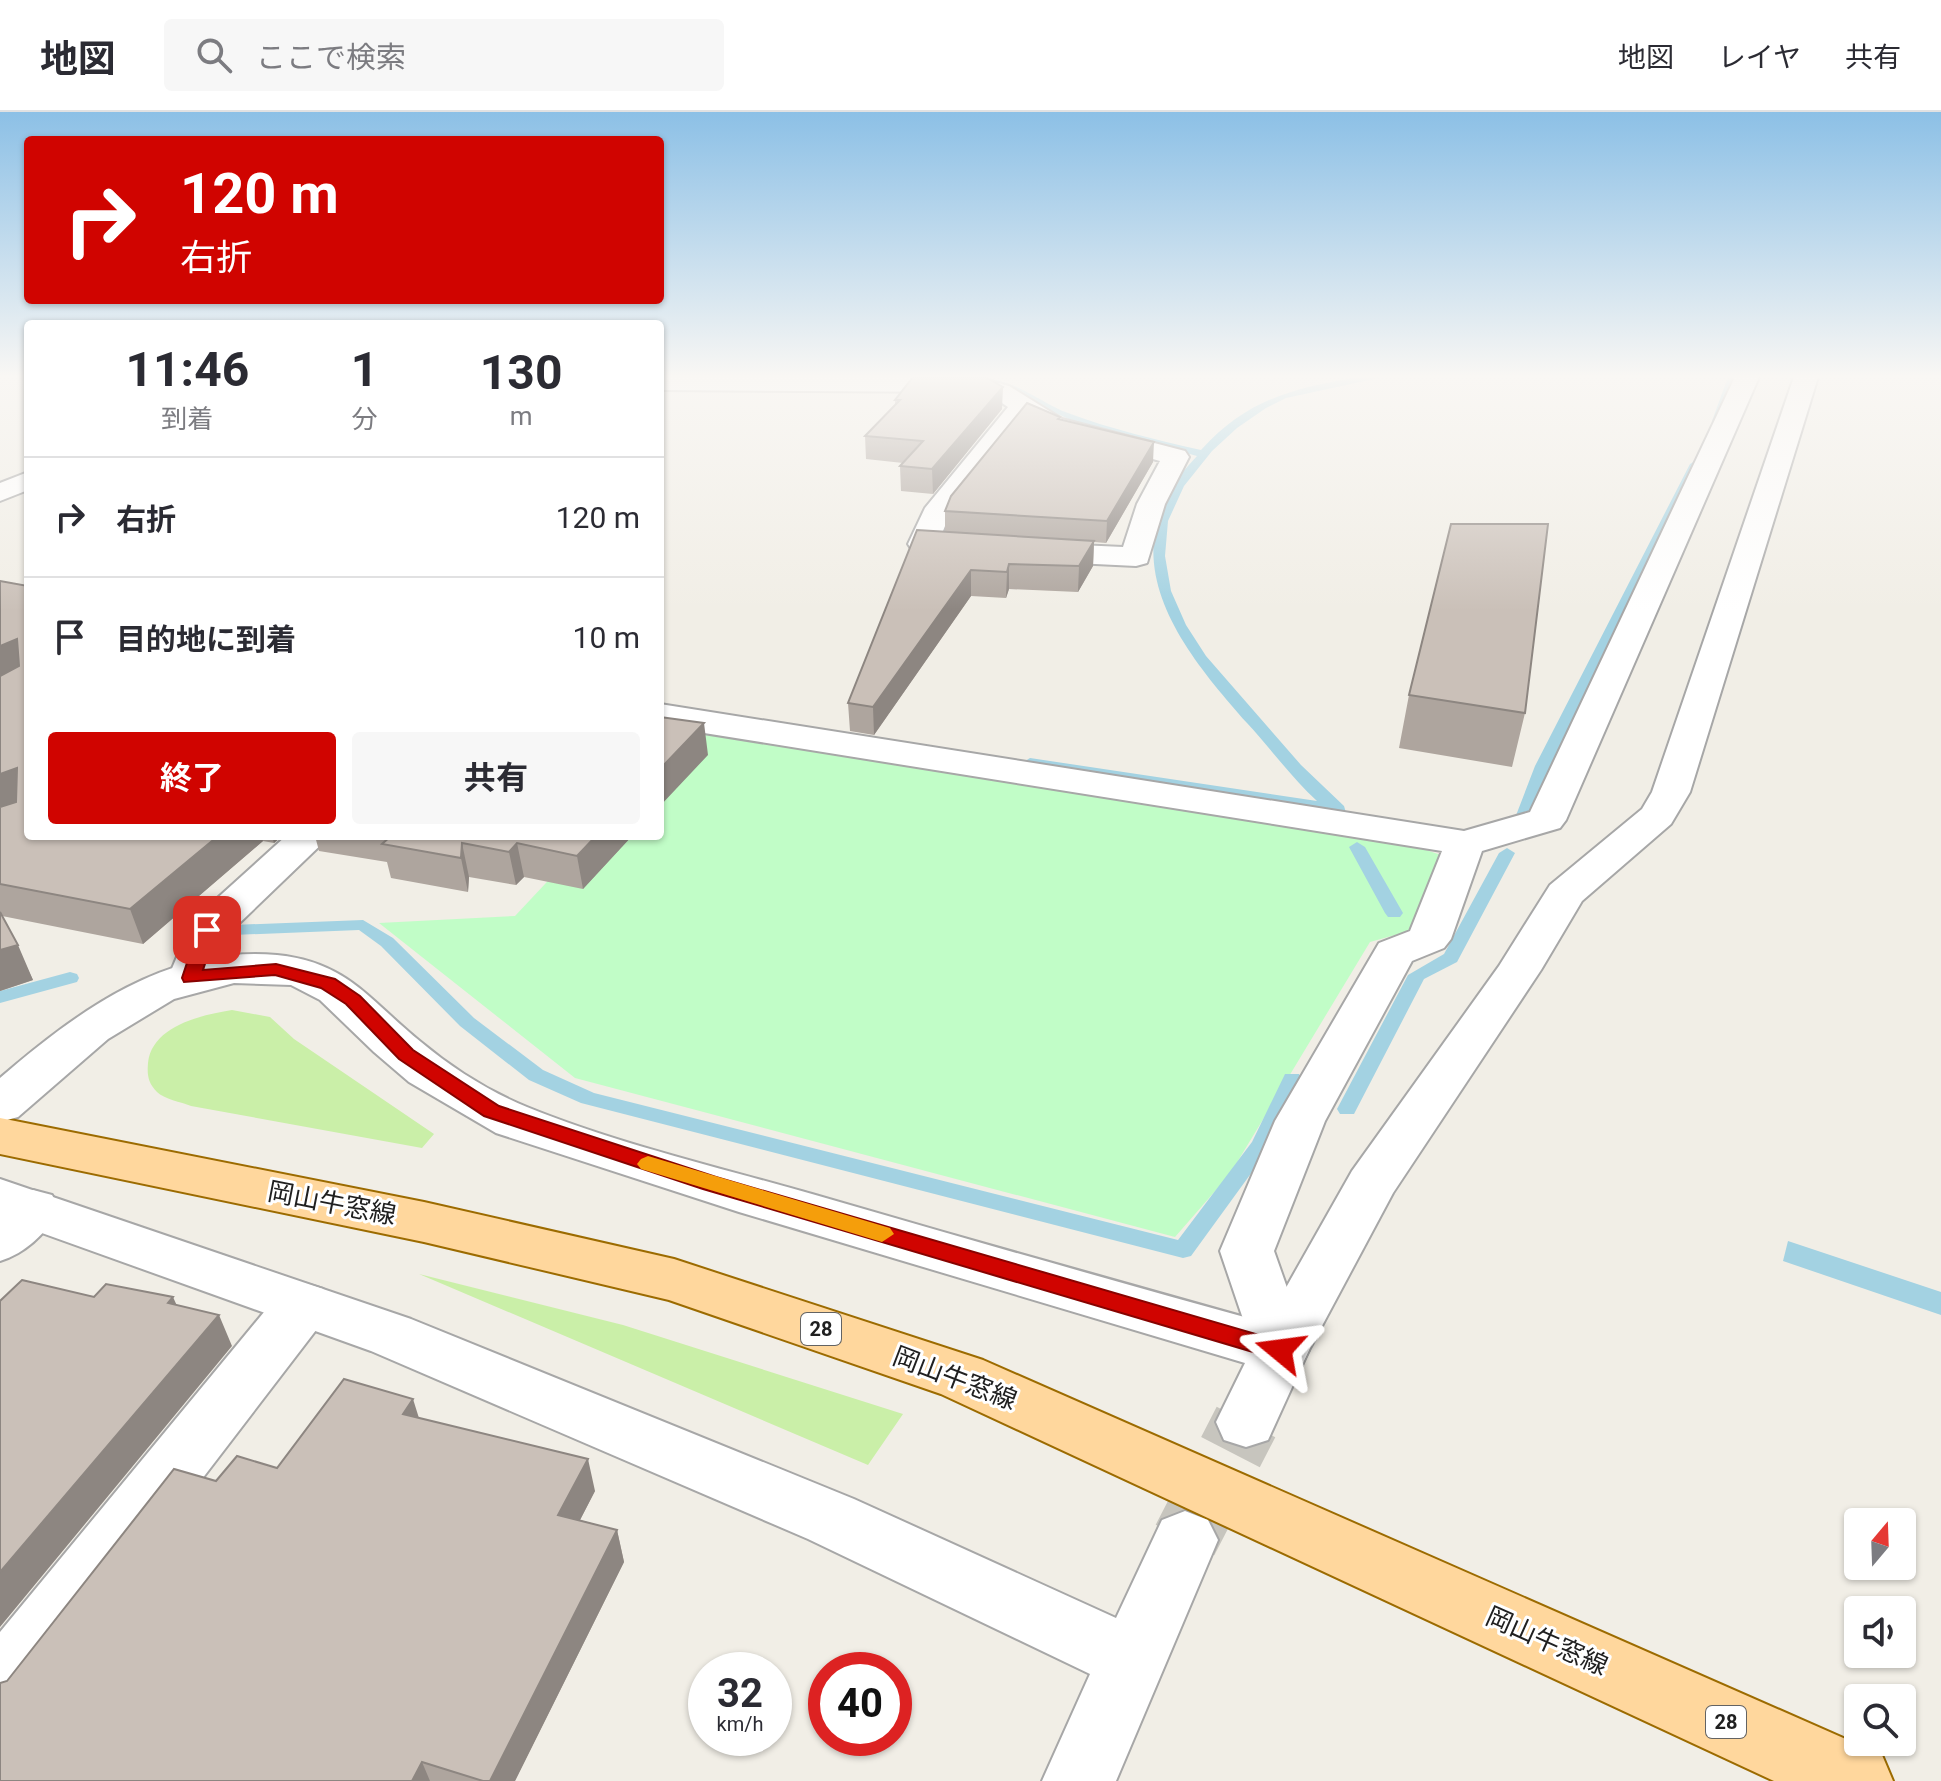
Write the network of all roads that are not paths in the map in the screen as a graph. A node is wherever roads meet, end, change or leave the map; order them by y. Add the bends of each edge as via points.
1 (981, 455) edge
2 (1168, 455) edge
3 (1712, 455) edge
4 (1781, 455) edge
5 (24, 482) edge
6 (0, 493) edge
7 (664, 716) edge
8 (306, 840) edge
9 (1465, 843) junction
10 (191, 978) junction
11 (0, 1105) edge
12 (0, 1136) edge
13 (11, 1216) edge
14 (303, 1305) junction
15 (1280, 1350) junction
16 (1246, 1422) tunnel mouth
17 (1185, 1540) tunnel mouth
18 (1132, 1659) junction
19 (0, 1686) edge
20 (1079, 1781) edge
21 (1856, 1781) edge

1 - 2 street via 935,514 923,544 1136,557 1153,493 1176,457
3 - 9 street via 1546,820
4 - 15 street via 1671,792 1657,816 1565,894 1519,970 1371,1184
5 - 6 street
7 - 9 street
8 - 10 street via 207,930
9 - 15 street via 1429,939 1395,952 1300,1121 1247,1251
10 - 11 street via 116,1008
10 - 15 street via 247,970 300,974 328,983 353,1000 406,1055 492,1111 710,1183
12 - 21 main road, 岡山牛窓線 / 28 via 424,1222 674,1280 962,1377
13 - 14 street
14 - 18 street via 391,1335 831,1519
14 - 19 street
15 - 16 street
17 - 18 street
18 - 20 street

